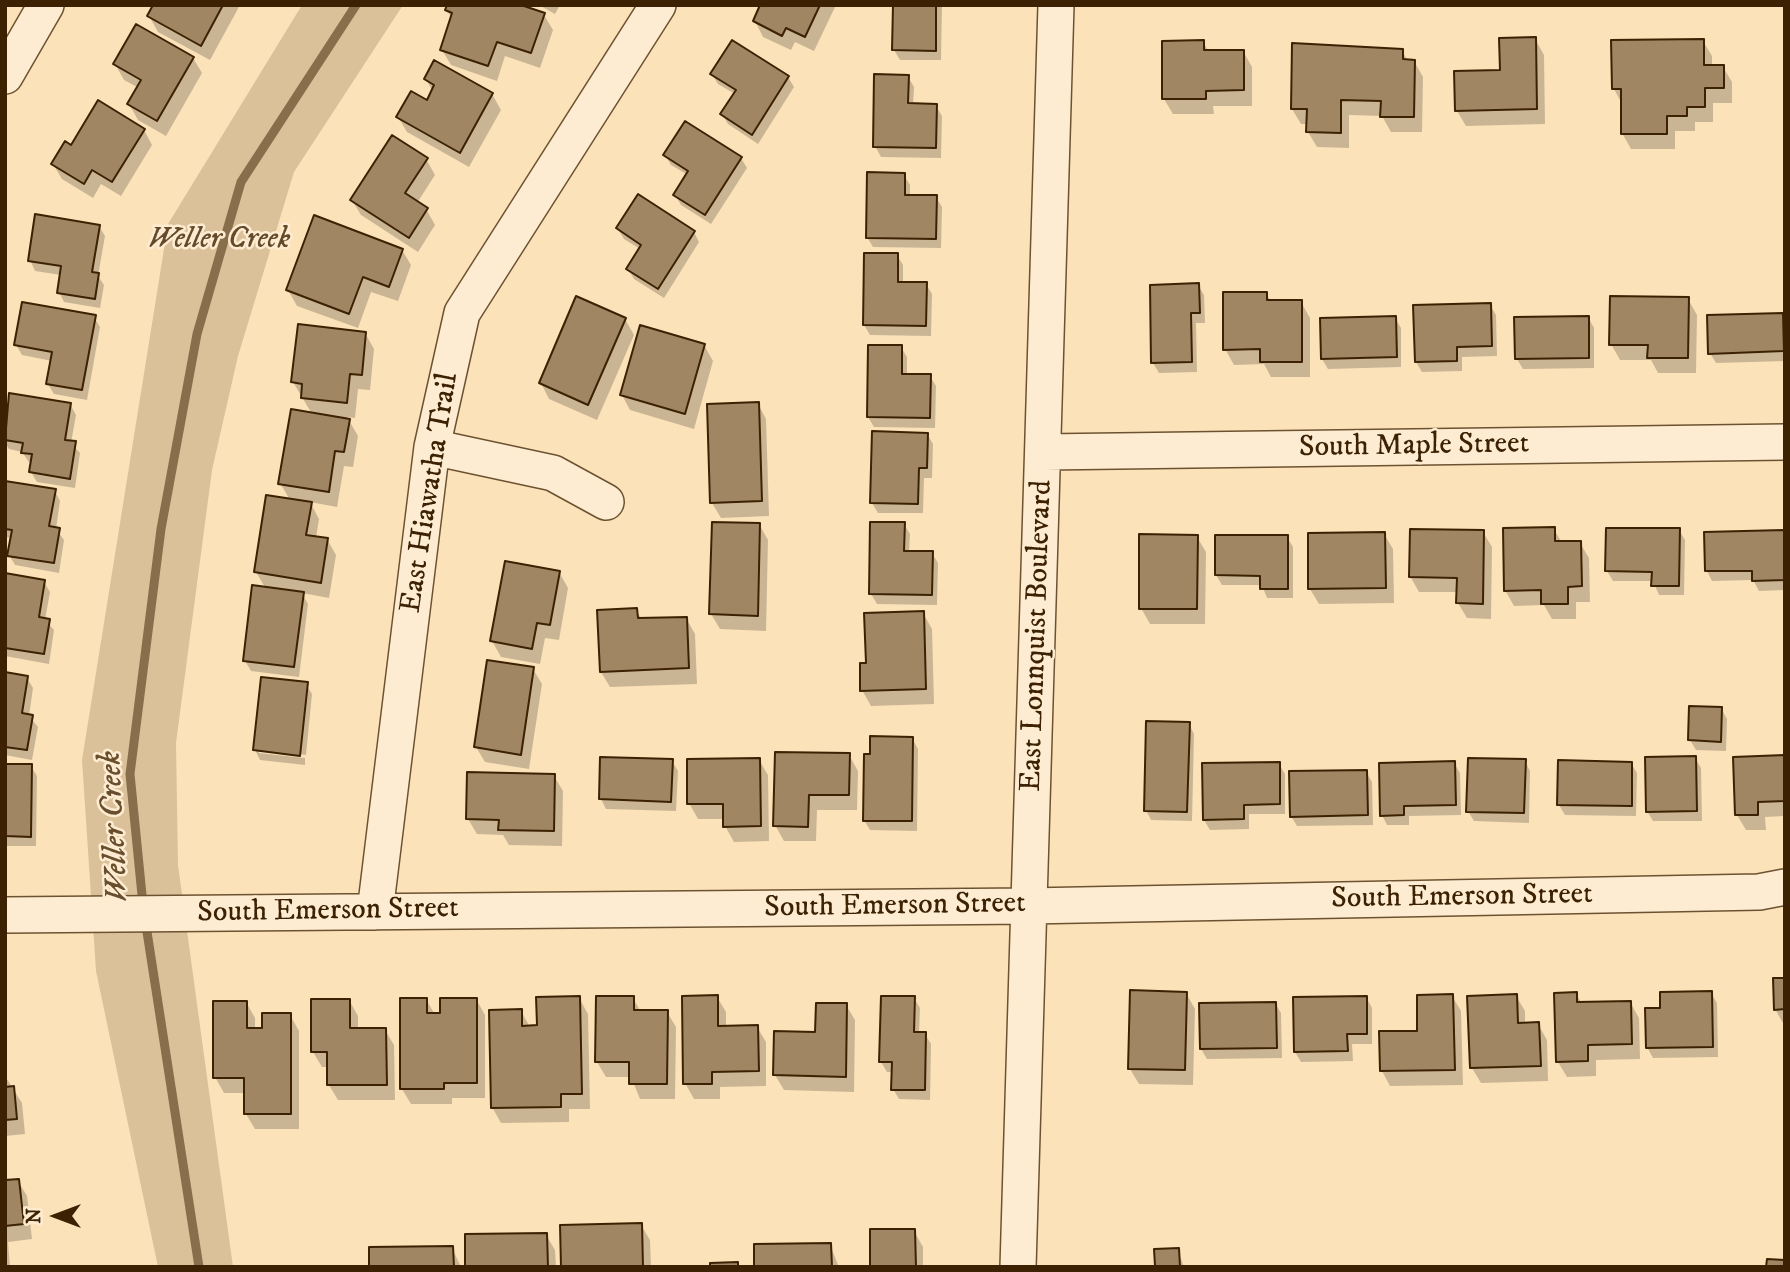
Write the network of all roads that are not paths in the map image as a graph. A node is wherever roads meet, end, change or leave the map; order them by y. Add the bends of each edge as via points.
1 (46, 5) edge
2 (658, 5) edge
3 (1056, 5) edge
4 (5, 76) edge
5 (1785, 442) edge
6 (432, 447) junction
7 (1044, 452) junction
8 (606, 502) dead end
9 (1785, 887) edge
10 (1028, 906) junction
11 (375, 912) junction
12 (5, 915) edge
13 (1018, 1267) edge

1 - 4 street
2 - 6 street, East Hiawatha Trail via 462,313
3 - 7 street, East Lonnquist Boulevard
5 - 7 street, South Maple Street
6 - 8 street via 554,473
6 - 11 street, East Hiawatha Trail
7 - 10 street, East Lonnquist Boulevard
9 - 10 street, South Emerson Street via 1745,892
10 - 11 street, South Emerson Street
10 - 13 street, East Lonnquist Boulevard
11 - 12 street, South Emerson Street

